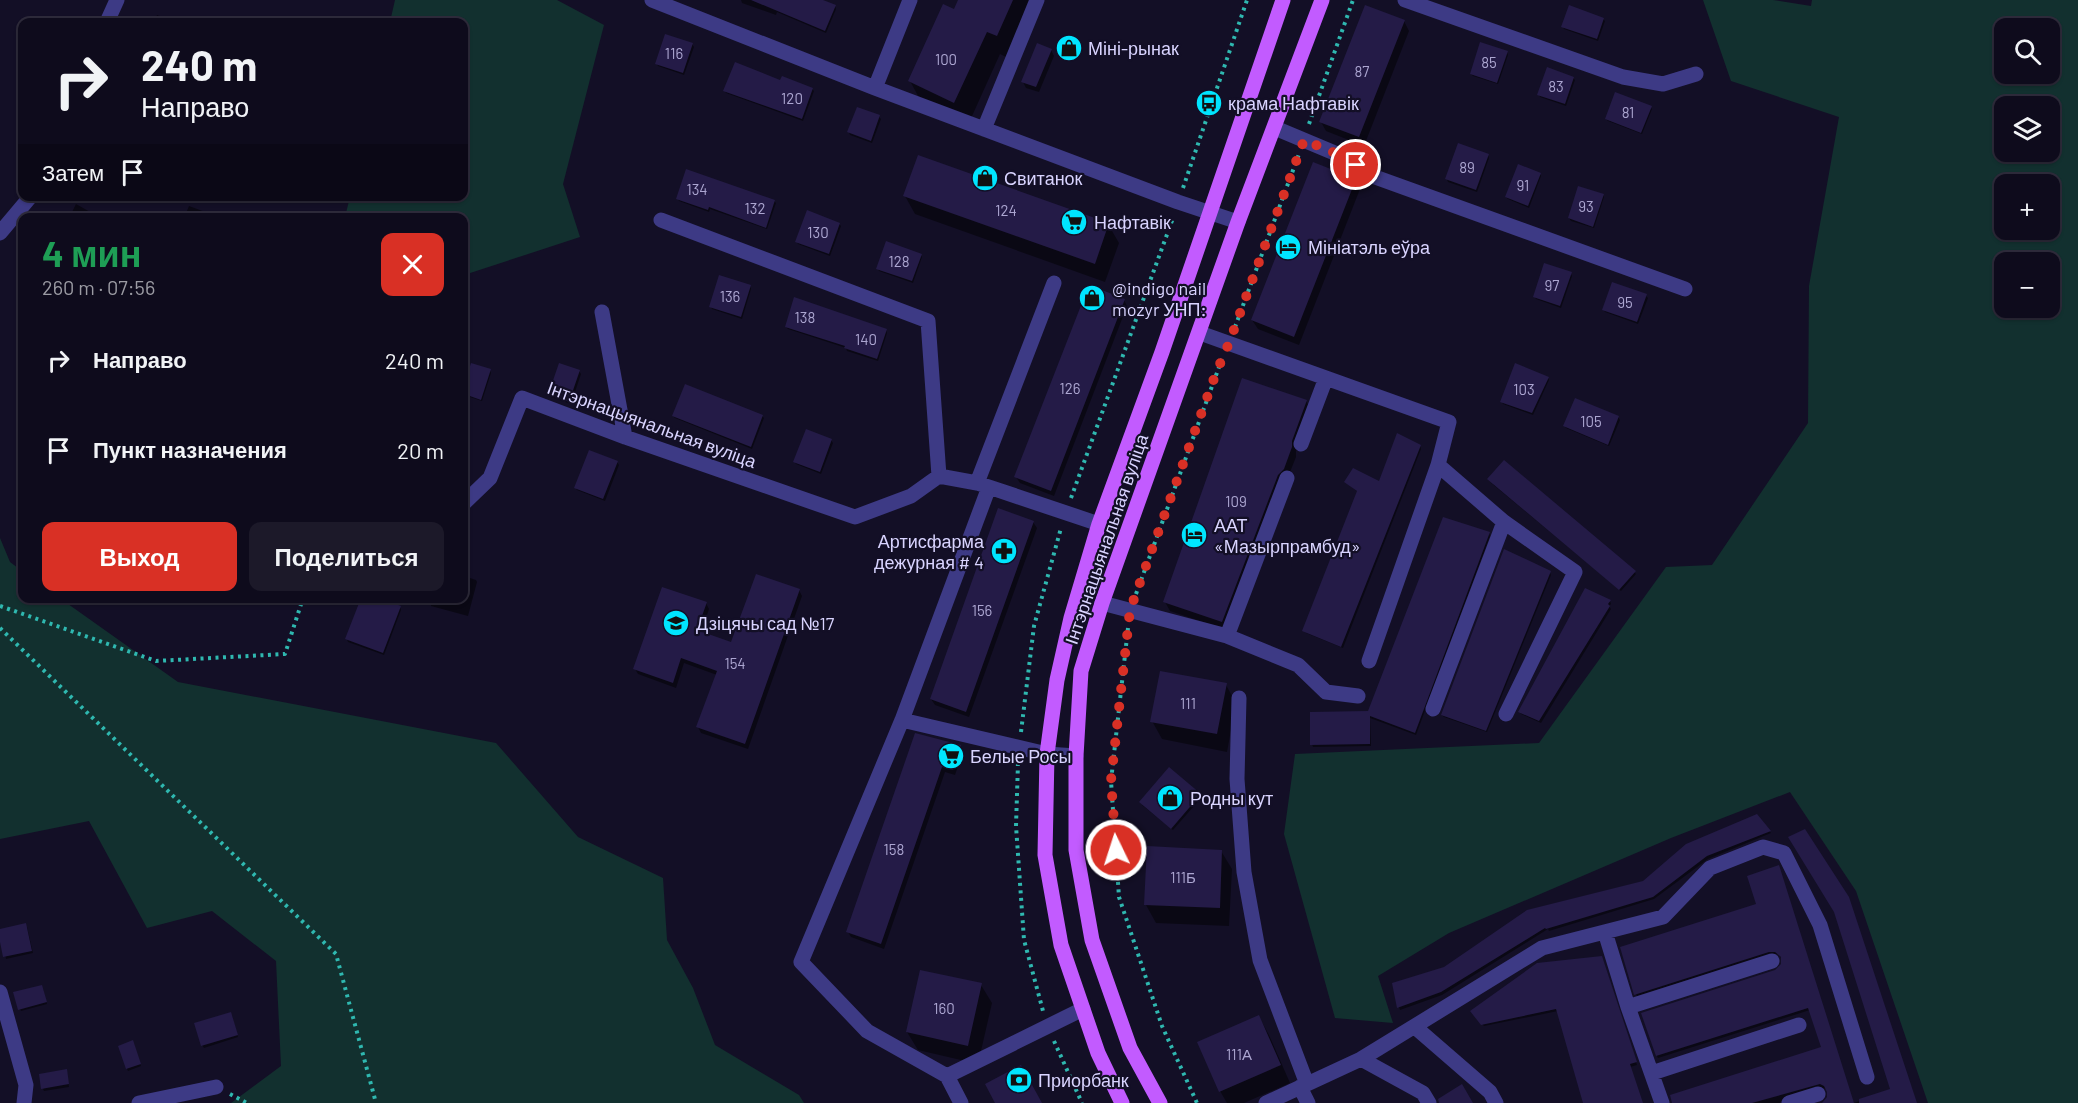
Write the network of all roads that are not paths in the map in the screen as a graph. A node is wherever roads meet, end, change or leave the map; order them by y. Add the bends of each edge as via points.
1 (117, 0) edge
2 (652, 0) edge
3 (910, 0) edge
4 (1037, 0) edge
5 (1283, 0) edge
6 (1322, 0) edge
7 (1406, 0) edge
8 (1424, 3) edge
9 (109, 18) edge
10 (1696, 74) dead end
11 (875, 88) junction
12 (1275, 128) junction
13 (984, 129) junction
14 (27, 201) edge
15 (1209, 213) junction
16 (661, 220) dead end
17 (1238, 222) junction
18 (0, 233) edge
19 (1054, 283) dead end
20 (1685, 289) dead end
21 (602, 312) dead end
22 (1200, 333) junction
23 (1326, 378) junction
24 (626, 436) junction
25 (1301, 444) dead end
26 (1438, 465) junction
27 (939, 476) junction
28 (1287, 477) dead end
29 (983, 485) junction
30 (468, 499) edge
31 (1504, 522) junction
32 (1099, 524) junction
33 (1102, 603) junction
34 (1227, 636) junction
35 (1369, 661) dead end
36 (1358, 696) dead end
37 (1239, 699) dead end
38 (1433, 709) dead end
39 (1506, 714) dead end
40 (902, 720) junction
41 (1047, 754) junction
42 (1076, 756) junction
43 (1605, 932) junction
44 (1772, 961) dead end
45 (0, 992) edge
46 (1628, 1006) junction
47 (1083, 1009) junction
48 (1800, 1025) dead end
49 (1414, 1027) junction
50 (1361, 1059) junction
51 (1652, 1073) junction
52 (947, 1076) junction
53 (1867, 1077) dead end
54 (1303, 1086) junction
55 (216, 1087) dead end
56 (1818, 1094) dead end
57 (24, 1103) edge
58 (139, 1103) edge
59 (961, 1103) edge
60 (1122, 1103) edge
61 (1160, 1103) edge
62 (1266, 1103) edge
63 (1308, 1103) edge
64 (1429, 1103) edge
65 (1496, 1103) edge
66 (1662, 1103) edge
67 (1789, 1103) edge

1 - 9 street
2 - 11 street
3 - 11 street
4 - 13 street
5 - 15 main road, Інтэрнацыянальная вуліца
6 - 12 main road, Інтэрнацыянальная вуліца
7 - 8 street
8 - 10 street via 1623,77 1663,84
11 - 13 street
12 - 17 main road, Інтэрнацыянальная вуліца
12 - 20 street via 1337,154 1375,177
13 - 15 street
14 - 18 street
15 - 17 street
15 - 32 main road, Інтэрнацыянальная вуліца
16 - 27 street via 927,321
17 - 22 main road, Інтэрнацыянальная вуліца
19 - 29 street
21 - 24 street
22 - 23 street
22 - 33 main road, Інтэрнацыянальная вуліца
23 - 25 street
23 - 26 street via 1449,422
24 - 27 street, Інтэрнацыянальная вуліца via 855,517 910,496
24 - 30 street, Інтэрнацыянальная вуліца via 522,398 490,478
26 - 31 street
26 - 35 street
27 - 29 street
28 - 34 street
29 - 32 street
29 - 40 street
31 - 38 street
31 - 39 street via 1575,572
32 - 41 main road, Інтэрнацыянальная вуліца via 1068,628
33 - 34 street
33 - 42 main road, Інтэрнацыянальная вуліца via 1081,671
34 - 36 street via 1298,665 1326,692
37 - 54 street via 1237,779 1244,872 1260,960
40 - 41 street
40 - 52 street via 801,962 867,1031
41 - 42 street
41 - 47 main road, Інтэрнацыянальная вуліца via 1045,855 1061,945
42 - 61 main road, Інтэрнацыянальная вуліца via 1076,850 1092,940 1130,1048
43 - 46 street
43 - 49 street via 1542,948
43 - 53 street via 1663,916 1710,868 1763,847 1784,853 1820,925
44 - 46 street
45 - 57 street via 26,1085
46 - 51 street
47 - 52 street
47 - 60 main road, Інтэрнацыянальная вуліца via 1098,1053
48 - 51 street
49 - 50 street
49 - 65 street via 1490,1092
50 - 54 street
50 - 64 street via 1423,1093
51 - 66 street
52 - 59 street
54 - 62 street
54 - 63 street
55 - 58 street
56 - 67 street

